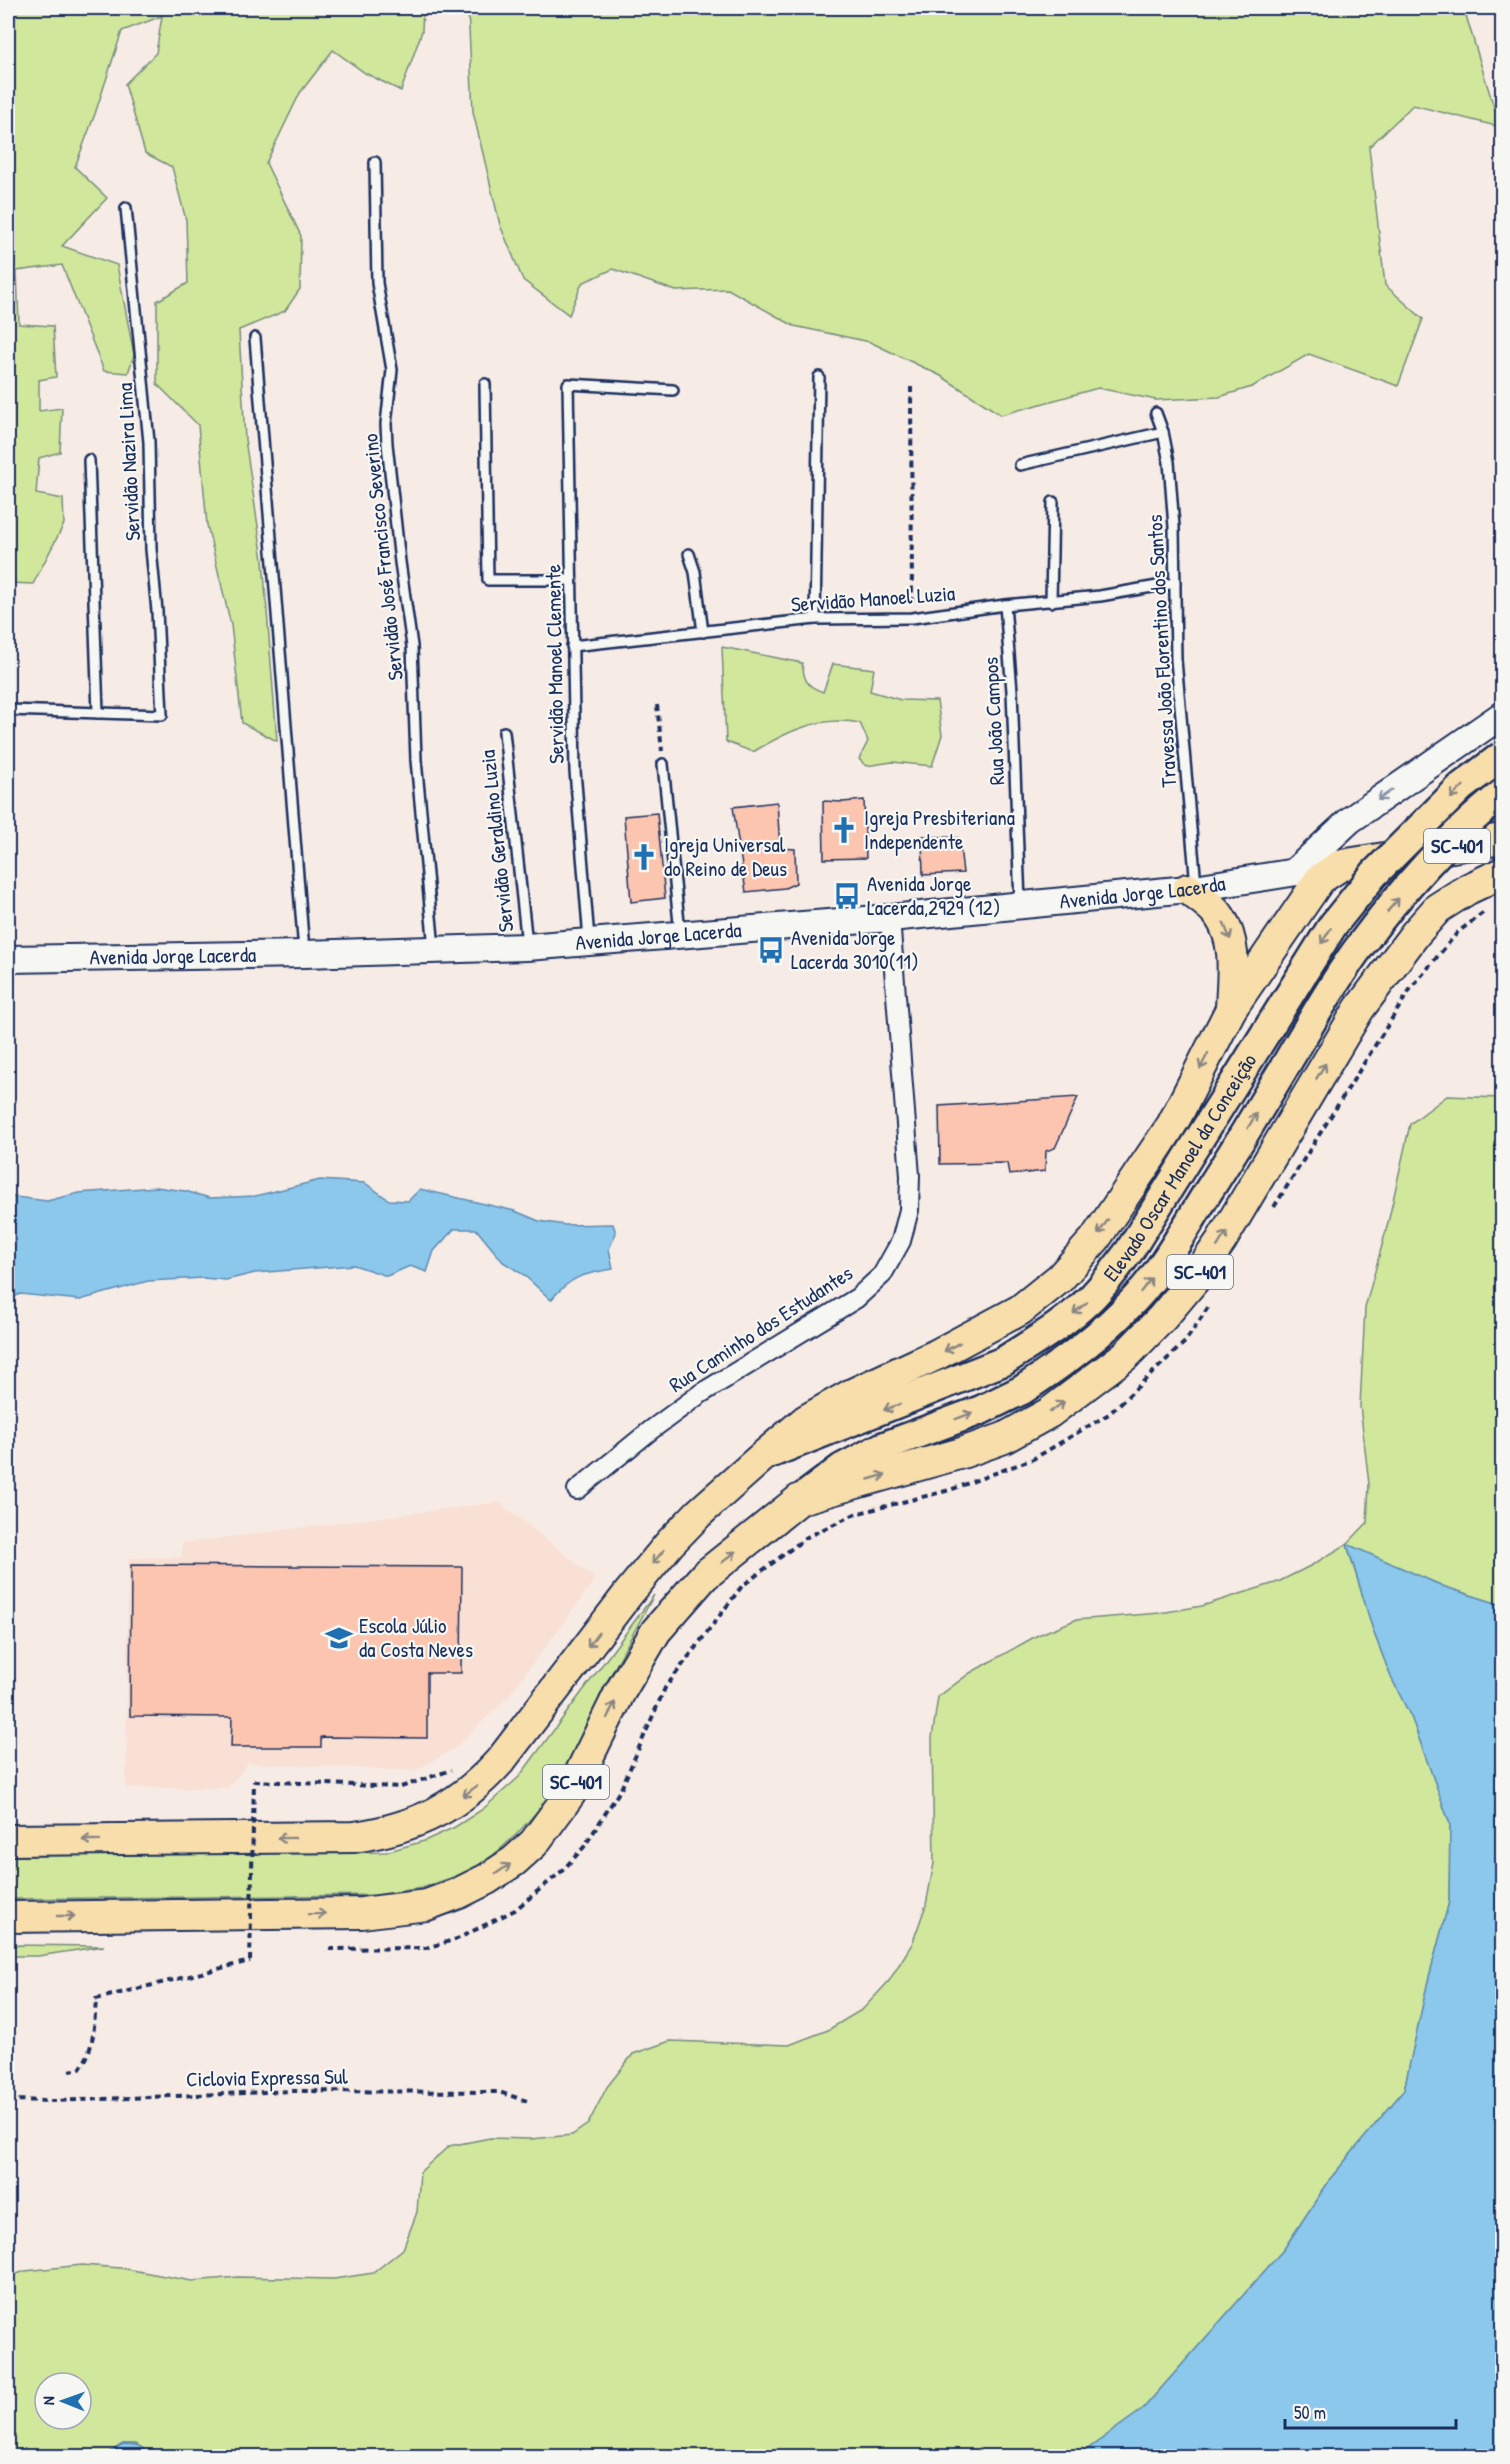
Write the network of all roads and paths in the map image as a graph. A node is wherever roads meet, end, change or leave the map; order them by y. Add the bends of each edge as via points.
1 (375, 162) dead end
2 (126, 208) dead end
3 (255, 338) dead end
4 (819, 377) dead end
5 (485, 384) dead end
6 (912, 387) dead end
7 (673, 390) dead end
8 (1156, 413) dead end
9 (1163, 432) junction
10 (89, 460) dead end
11 (1020, 465) dead end
12 (1053, 502) dead end
13 (689, 554) dead end
14 (571, 580) junction
15 (1175, 583) junction
16 (1051, 602) junction
17 (1005, 605) junction
18 (912, 618) junction
19 (815, 619) junction
20 (704, 632) junction
21 (572, 646) junction
22 (657, 705) dead end
23 (8, 710) edge
24 (98, 712) junction
25 (1503, 715) edge
26 (504, 732) dead end
27 (1503, 756) edge
28 (663, 764) joint
29 (1503, 794) edge
30 (1503, 839) edge
31 (1341, 865) junction
32 (1294, 872) junction
33 (1503, 873) edge
34 (1192, 888) junction
35 (1479, 899) junction
36 (1020, 906) junction
37 (890, 918) junction
38 (681, 935) junction
39 (589, 942) junction
40 (527, 947) junction
41 (434, 950) junction
42 (304, 954) junction
43 (8, 959) edge
44 (1231, 1009) junction
45 (1270, 1214) dead end
46 (1211, 1303) dead end
47 (760, 1458) junction
48 (577, 1490) dead end
49 (800, 1499) junction
50 (454, 1769) dead end
51 (8, 1840) edge
52 (8, 1917) edge
53 (329, 1949) dead end
54 (69, 2071) dead end
55 (8, 2100) edge
56 (527, 2101) dead end

1 - 41 lane, Servidão José Francisco Severino via 377,283 392,370 387,444 412,646 416,760
2 - 24 lane, Servidão Nazira Lima via 149,442 151,549 162,715
3 - 42 lane
4 - 19 lane
5 - 14 lane via 488,580
6 - 18 path
7 - 14 lane, Servidão Manoel Clemente via 568,384
8 - 9 lane, Travessa João Florentino dos Santos
9 - 11 lane
9 - 15 lane, Travessa João Florentino dos Santos via 1169,462
10 - 24 lane
12 - 16 lane
13 - 20 lane
14 - 21 lane, Servidão Manoel Clemente
15 - 16 lane, Servidão Manoel Luzia
15 - 34 lane, Travessa João Florentino dos Santos via 1176,660
16 - 17 lane, Servidão Manoel Luzia
17 - 18 lane, Servidão Manoel Luzia
17 - 36 lane, Rua João Campos
18 - 19 lane, Servidão Manoel Luzia
19 - 20 lane, Servidão Manoel Luzia
20 - 21 lane, Servidão Manoel Luzia
21 - 39 lane, Servidão Manoel Clemente via 578,826
22 - 28 path
23 - 24 lane
25 -> 32 main road via 1350,820
26 - 40 lane, Servidão Geraldino Luzia
27 -> 47 main road, Elevado Oscar Manoel da Conceição, bridge via 1461,787 1374,874 1333,925 1130,1250 1089,1300 1004,1361
28 - 38 lane
49 -> 29 main road, Elevado Oscar Manoel da Conceição, bridge via 842,1468 882,1446 981,1410 1022,1390 1069,1359 1137,1297 1228,1160 1359,946 1472,818
30 - 31 highway, SC-401
31 - 32 main road, Avenida Jorge Lacerda
31 - 44 highway, SC-401 via 1320,879
32 - 34 main road, Avenida Jorge Lacerda
33 - 35 highway, SC-401
34 - 36 main road, Avenida Jorge Lacerda
34 -> 44 highway via 1219,915 1230,935
35 - 45 path via 1458,932 1412,988
49 -> 35 highway, SC-401 via 1005,1438 1049,1413 1126,1355 1188,1288 1221,1241 1359,1009 1438,908
36 - 37 main road, Avenida Jorge Lacerda
37 - 38 main road, Avenida Jorge Lacerda
37 - 48 street, Rua Caminho dos Estudantes via 910,1176 909,1210 901,1241 882,1275 857,1299 700,1394
38 - 39 main road, Avenida Jorge Lacerda
39 - 40 main road, Avenida Jorge Lacerda
40 - 41 main road, Avenida Jorge Lacerda
41 - 42 main road, Avenida Jorge Lacerda
42 - 43 main road, Avenida Jorge Lacerda
44 -> 47 highway, SC-401 via 1172,1125 1095,1239 1060,1278 1020,1310 806,1420
46 - 53 path via 1185,1342 1109,1414 1033,1459 950,1490 855,1514 807,1537 742,1586 665,1688 621,1789 584,1848 515,1910 457,1939 426,1948
47 -> 51 highway, SC-401 via 670,1543 501,1760 481,1782 438,1813 411,1825 354,1837
52 -> 49 highway, SC-401 via 362,1913 427,1905 487,1879 534,1843 570,1794 620,1692 656,1631 679,1603 704,1576
50 - 54 path, bridge via 401,1787 254,1781 250,1961 96,1999 88,2059 80,2069
55 - 56 path, Ciclovia Expressa Sul via 292,2091 499,2092

